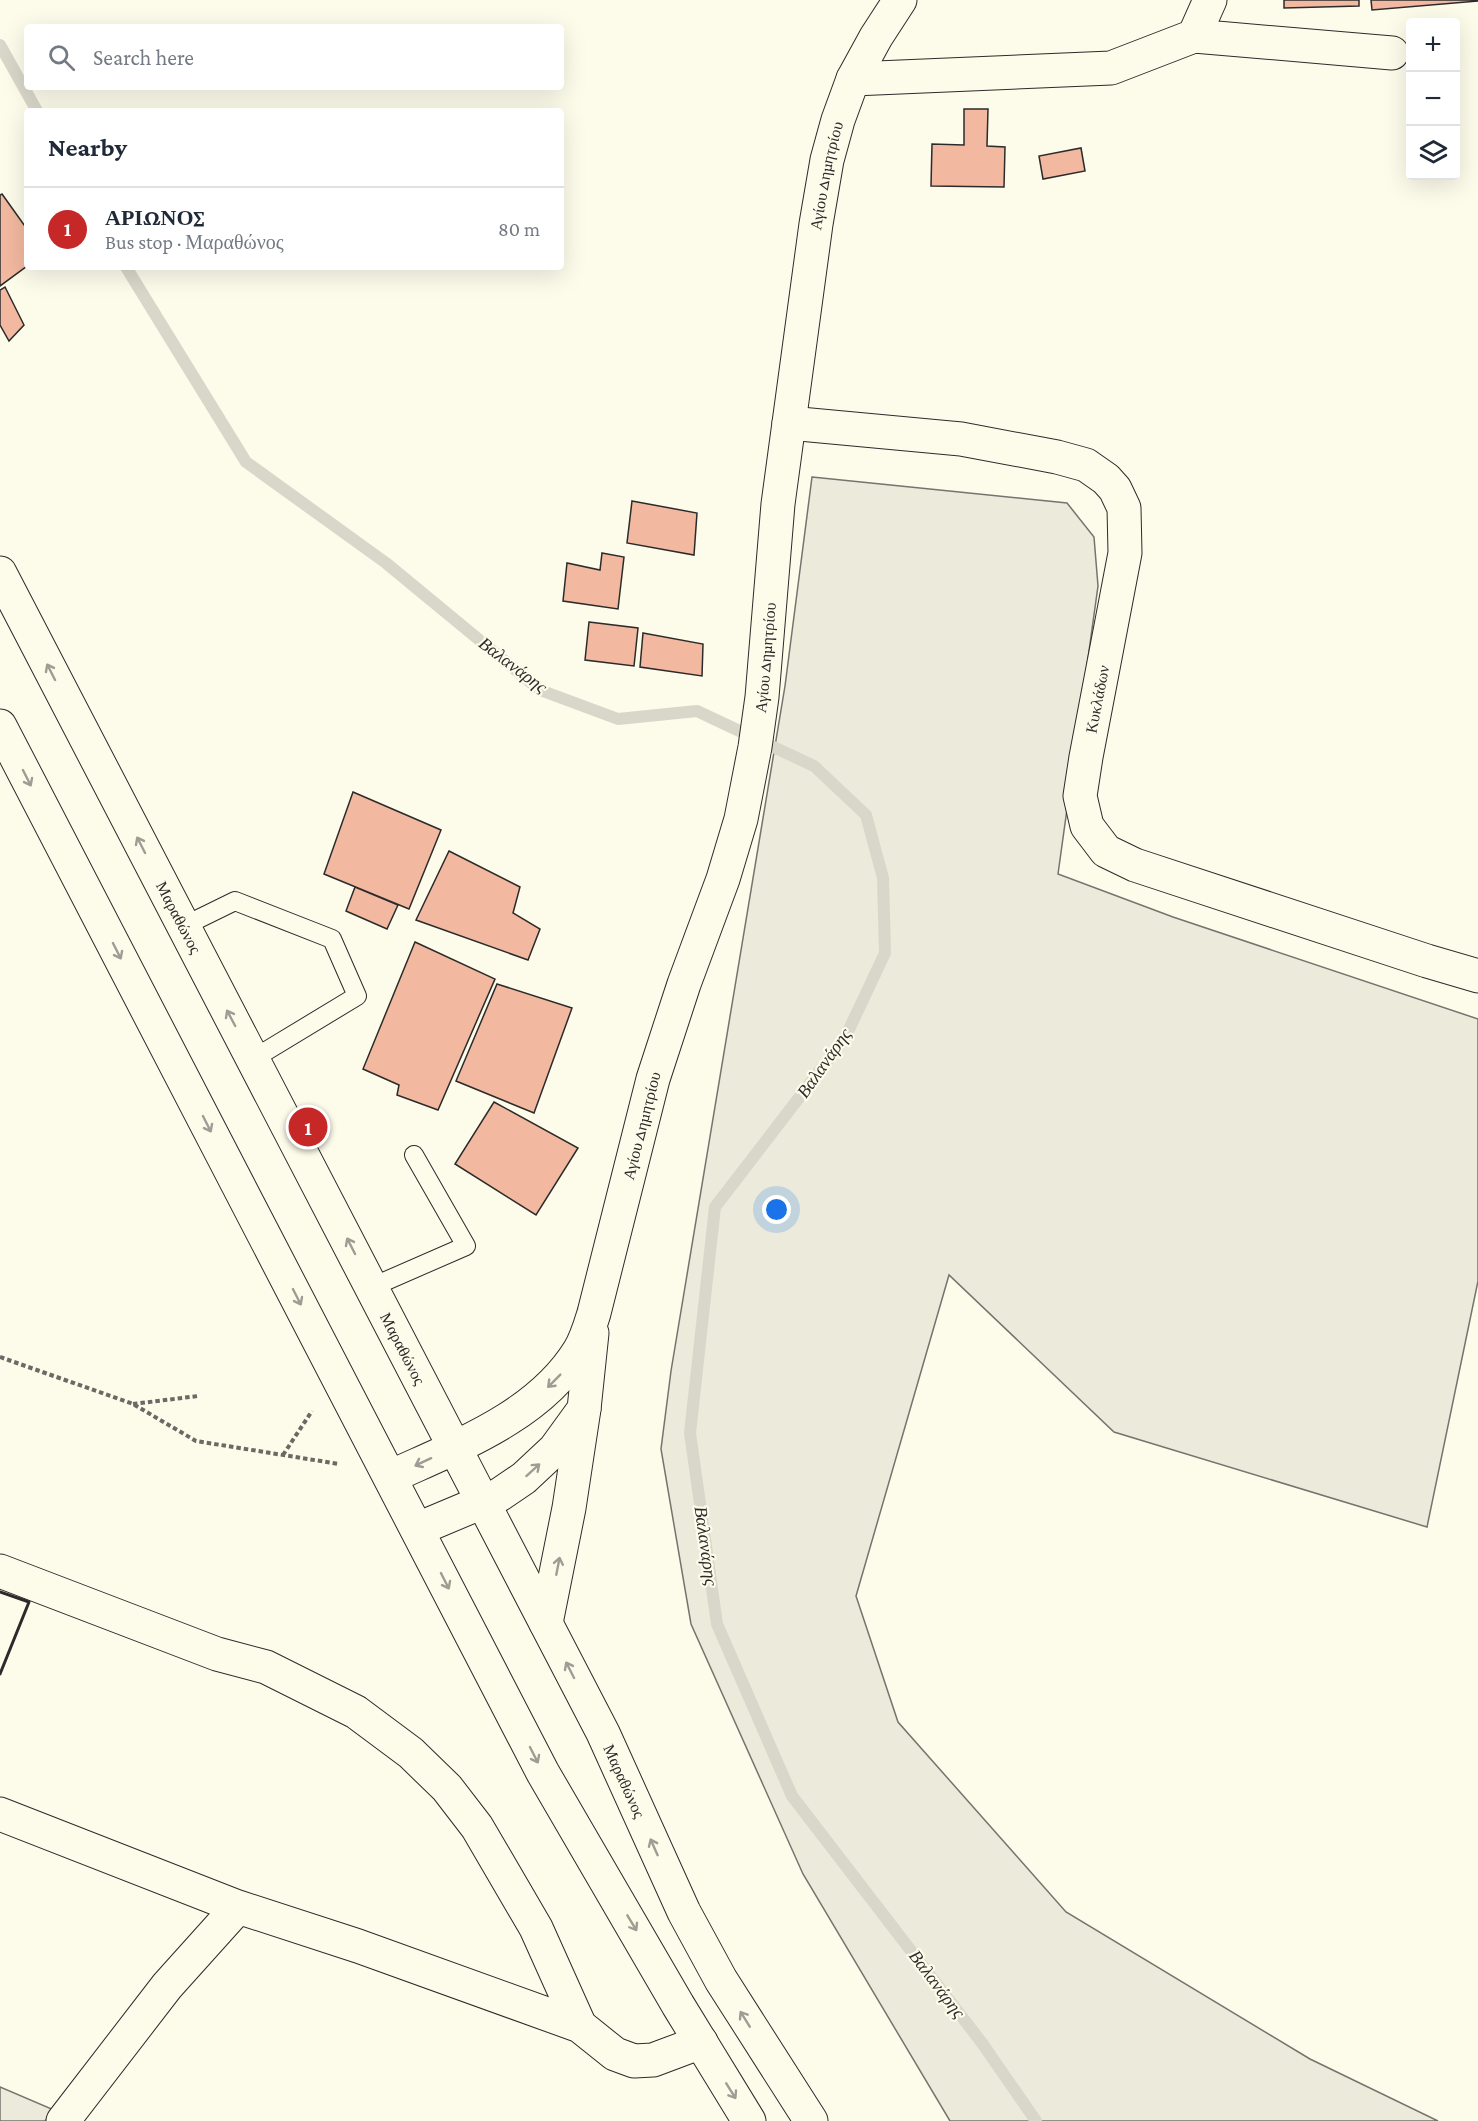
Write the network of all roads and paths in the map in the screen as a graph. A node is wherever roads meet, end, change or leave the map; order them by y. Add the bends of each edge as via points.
1 (900, 0) edge
2 (1210, 0) edge
3 (1194, 36) junction
4 (1392, 53) dead end
5 (853, 79) junction
6 (789, 423) junction
7 (0, 573) edge
8 (0, 726) edge
9 (184, 926) junction
10 (1478, 976) edge
11 (253, 1059) junction
12 (414, 1155) dead end
13 (372, 1287) junction
14 (594, 1313) junction
15 (0, 1357) edge
16 (346, 1391) junction
17 (198, 1396) dead end
18 (133, 1404) junction
19 (584, 1409) junction
20 (456, 1447) junction
21 (282, 1455) junction
22 (384, 1464) junction
23 (483, 1501) junction
24 (418, 1529) junction
25 (0, 1571) edge
26 (546, 1623) junction
27 (0, 1814) edge
28 (238, 1907) junction
29 (580, 2026) junction
30 (700, 2042) junction
31 (63, 2121) edge
32 (749, 2121) edge
33 (811, 2121) edge

1 - 5 street, Αγίου Δημητρίου
2 - 3 street
3 - 4 street
3 - 5 street via 1111,68
5 - 6 street, Αγίου Δημητρίου via 838,120 820,193
6 - 10 street, Κυκλάδων via 961,439 1086,465 1106,479 1124,508 1125,553 1080,796 1087,826 1106,851 1135,865
6 - 14 street, Αγίου Δημητρίου via 778,504 762,697 746,793 731,853 653,1079
9 -> 7 street, Μαραθώνος
8 -> 16 street
11 -> 9 street, Μαραθώνος
9 - 11 lane via 235,901 332,939 357,996
13 -> 11 street, Μαραθώνος
12 - 13 lane via 466,1246
13 - 20 street, Μαραθώνος
14 - 19 street, Αγίου Δημητρίου
14 -> 20 street, Αγίου Δημητρίου via 579,1352 543,1392 512,1416
15 - 18 path
16 - 21 path via 315,1406
16 - 22 street
17 - 18 path
18 - 21 path via 196,1441
23 -> 19 street, Αγίου Δημητρίου via 499,1495 530,1473 555,1449
26 -> 19 street
20 -> 22 street, Αγίου Δημητρίου
20 - 23 street, Μαραθώνος
21 - 22 path via 348,1465
22 - 24 street
23 - 24 street, Αγίου Δημητρίου
23 - 26 street, Μαραθώνος
24 -> 30 street via 543,1773
25 - 29 street via 217,1654 266,1667 356,1712 411,1754 447,1788 477,1827 536,1928
33 -> 26 street, Μαραθώνος via 684,1912 603,1733
27 - 28 street
28 - 29 street
28 - 31 street via 167,1986
29 - 30 street via 615,2054 634,2061 653,2060
30 -> 32 street

